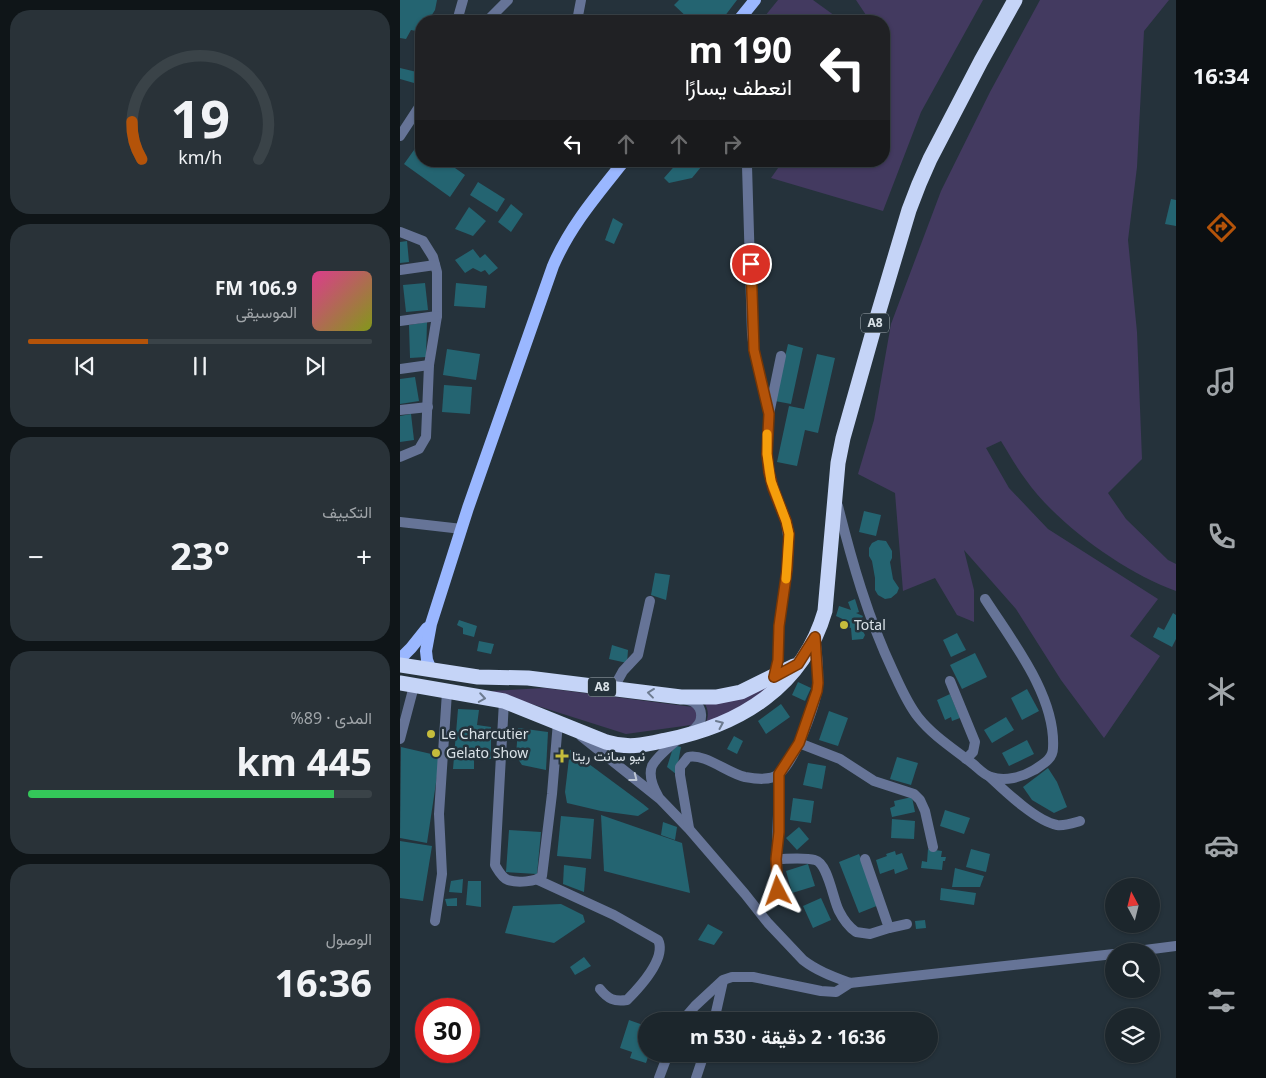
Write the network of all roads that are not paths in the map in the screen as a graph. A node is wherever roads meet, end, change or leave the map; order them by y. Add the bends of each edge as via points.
1 (463, 0) edge
2 (508, 0) edge
3 (581, 0) edge
4 (755, 0) edge
5 (1015, 0) edge
6 (459, 15) edge
7 (493, 15) edge
8 (578, 15) edge
9 (743, 15) edge
10 (415, 113) edge
11 (400, 136) edge
12 (619, 167) edge
13 (747, 167) edge
14 (400, 232) edge
15 (435, 264) junction
16 (400, 270) edge
17 (437, 316) junction
18 (400, 321) edge
19 (781, 356) dead end
20 (429, 365) junction
21 (400, 369) edge
22 (428, 407) junction
23 (400, 410) edge
24 (769, 414) junction
25 (400, 457) edge
26 (836, 497) junction
27 (400, 522) edge
28 (462, 529) junction
29 (985, 599) dead end
30 (650, 601) dead end
31 (430, 624) junction
32 (815, 637) junction
33 (400, 659) edge
34 (400, 664) edge
35 (798, 664) junction
36 (431, 670) junction
37 (774, 677) junction
38 (950, 681) dead end
39 (407, 685) edge
40 (613, 689) junction
41 (448, 692) junction
42 (681, 697) junction
43 (504, 701) junction
44 (563, 724) junction
45 (681, 737) junction
46 (400, 739) edge
47 (799, 743) junction
48 (966, 759) junction
49 (779, 774) junction
50 (990, 777) junction
51 (660, 799) junction
52 (1080, 821) dead end
53 (689, 829) junction
54 (933, 847) dead end
55 (776, 859) junction
56 (865, 859) dead end
57 (538, 880) junction
58 (778, 891) dead end
59 (435, 922) dead end
60 (907, 924) dead end
61 (889, 928) junction
62 (1176, 946) edge
63 (1160, 948) edge
64 (1105, 955) edge
65 (723, 980) junction
66 (850, 983) junction
67 (600, 989) dead end
68 (690, 1012) edge
69 (716, 1012) edge
70 (665, 1062) edge
71 (701, 1062) edge
72 (659, 1078) edge
73 (696, 1078) edge

1 - 6 street
2 - 7 street
3 - 8 street
4 - 9 main road
5 - 26 highway, A8 via 918,184 850,413 838,463
10 - 11 street
12 - 28 main road via 588,205 559,251
13 - 24 street via 753,342
14 - 15 street via 423,242
15 - 16 street
15 - 17 street
17 - 18 street
17 - 20 street
19 - 24 street
20 - 21 street
20 - 22 street
22 - 23 street
22 - 25 street via 424,443 414,452
24 - 37 street via 769,472 789,534
26 - 32 highway, A8 via 825,612
26 - 48 street via 862,596 904,693 924,724
27 - 28 street
28 - 31 main road
29 - 50 street via 1038,685 1047,708 1053,742 1050,758 1027,774 1011,778
30 - 40 street via 638,655 623,671
31 - 33 main road
31 - 36 main road via 426,654
32 - 35 highway, A8
32 - 47 street via 817,691
34 - 36 highway, A8
35 - 37 highway, A8
45 -> 35 highway, A8 via 710,729 753,707 777,690
36 - 40 highway, A8
37 - 42 highway, A8 via 724,696
38 - 48 street via 975,742 974,752
39 - 41 highway, A8
39 - 46 street
42 -> 40 highway, A8
41 -> 43 highway, A8
41 - 59 street via 439,814 442,874
42 - 45 street via 696,703 702,716 696,728
43 - 44 highway, A8
43 - 57 street via 495,865 502,877 508,880
44 - 45 highway, A8 via 619,746 632,747
44 -> 51 street
44 - 57 street via 543,871
45 - 51 street via 653,763 652,781
47 - 49 street
47 - 54 street via 840,759 874,781 914,794 925,811
48 - 50 street
49 - 53 street via 761,779 746,777 702,758 688,757 680,767 680,775
49 - 55 street
50 - 52 street via 1024,807 1047,821 1056,825
51 - 53 street
53 - 66 street via 803,960
55 - 58 street
55 - 61 street via 821,863 839,910 856,932 870,934
56 - 61 street
57 - 67 street via 614,915 658,940 659,954 646,979 626,1000 607,998
60 - 61 street
62 - 63 street
64 - 66 street
65 - 66 street via 741,976 836,992
65 - 68 street
65 - 69 street
70 - 72 street
71 - 73 street

